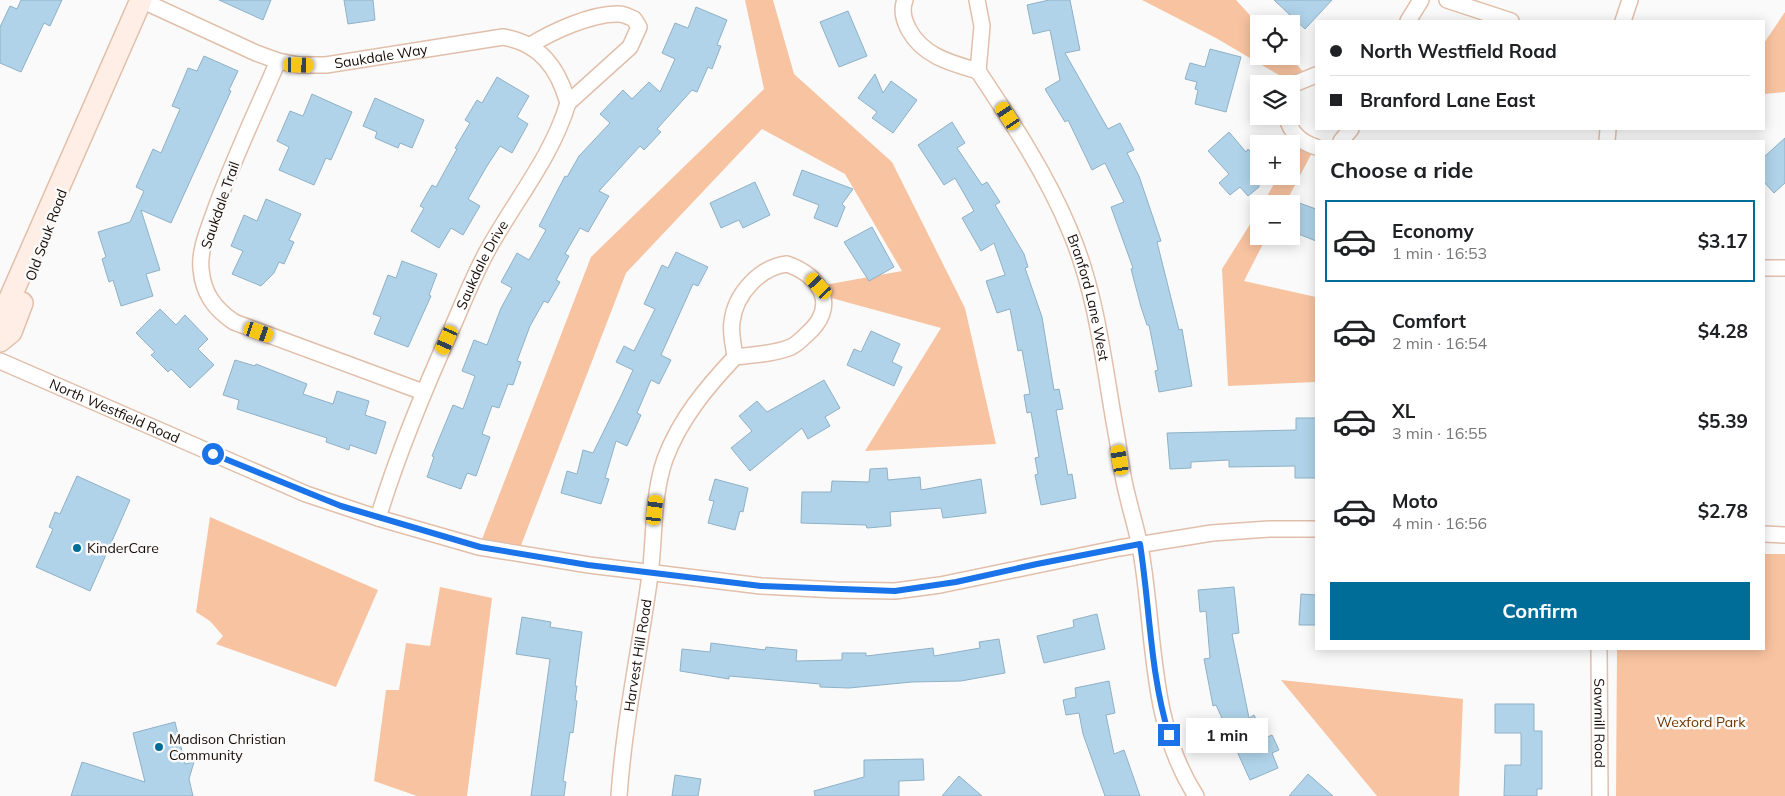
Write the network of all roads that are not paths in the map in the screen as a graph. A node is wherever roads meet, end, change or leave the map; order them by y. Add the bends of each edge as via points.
1 (141, 0) edge
2 (905, 0) edge
3 (977, 0) edge
4 (1421, 0) edge
5 (1447, 0) edge
6 (1630, 0) edge
7 (1409, 20) edge
8 (1508, 20) edge
9 (1623, 20) edge
10 (529, 46) junction
11 (278, 61) junction
12 (978, 71) junction
13 (1315, 75) edge
14 (1300, 82) edge
15 (568, 104) junction
16 (86, 124) junction
17 (1288, 125) edge
18 (1350, 130) edge
19 (1342, 140) edge
20 (1315, 147) edge
21 (1765, 268) edge
22 (1785, 268) edge
23 (0, 297) edge
24 (0, 321) edge
25 (0, 342) edge
26 (735, 357) junction
27 (0, 361) edge
28 (424, 392) junction
29 (378, 518) junction
30 (1315, 529) edge
31 (1765, 534) edge
32 (1785, 535) edge
33 (1140, 544) junction
34 (650, 573) junction
35 (1599, 650) edge
36 (619, 796) edge
37 (1196, 796) edge
38 (1600, 796) edge

1 - 11 street, Saukdale Way
1 - 16 street, Old Sauk Road
2 - 12 street via 904,22 914,40 944,61
3 - 12 street via 982,26
4 - 7 street
5 - 8 street
6 - 9 street
10 - 11 street, Saukdale Way via 521,40 503,37 326,66
10 - 15 street, Saukdale Way via 552,66
10 - 15 street via 549,33 593,18 619,14 634,18 638,27 630,47
11 - 28 street, Saukdale Trail via 223,186 210,226 201,269 206,290 218,311 234,322
12 - 33 street, Branford Lane West via 1056,200 1083,267 1100,334 1126,492
13 - 14 street
15 - 28 street, Saukdale Drive via 560,130 490,246
16 - 23 street, Old Sauk Road
16 - 24 street, Old Sauk Road
16 - 25 street, Old Sauk Road via 12,332
17 - 20 street via 1301,141
18 - 19 street
21 - 22 street
26 - 26 street via 780,351 793,346 816,326 824,310 824,296 804,270 787,264 775,265 745,290 732,323
26 - 34 street, Harvest Hill Road via 686,415 665,459 657,490
27 - 29 street, North Westfield Road via 306,494
28 - 29 street, Saukdale Drive
29 - 34 street, North Westfield Road via 480,547
30 - 33 street, North Westfield Road via 1212,533
31 - 32 street
33 - 34 street, North Westfield Road via 956,582 895,591 761,586
33 - 37 street, Branford Lane West via 1160,706 1187,782
34 - 36 street, Harvest Hill Road
35 - 38 street, Sawmill Road

